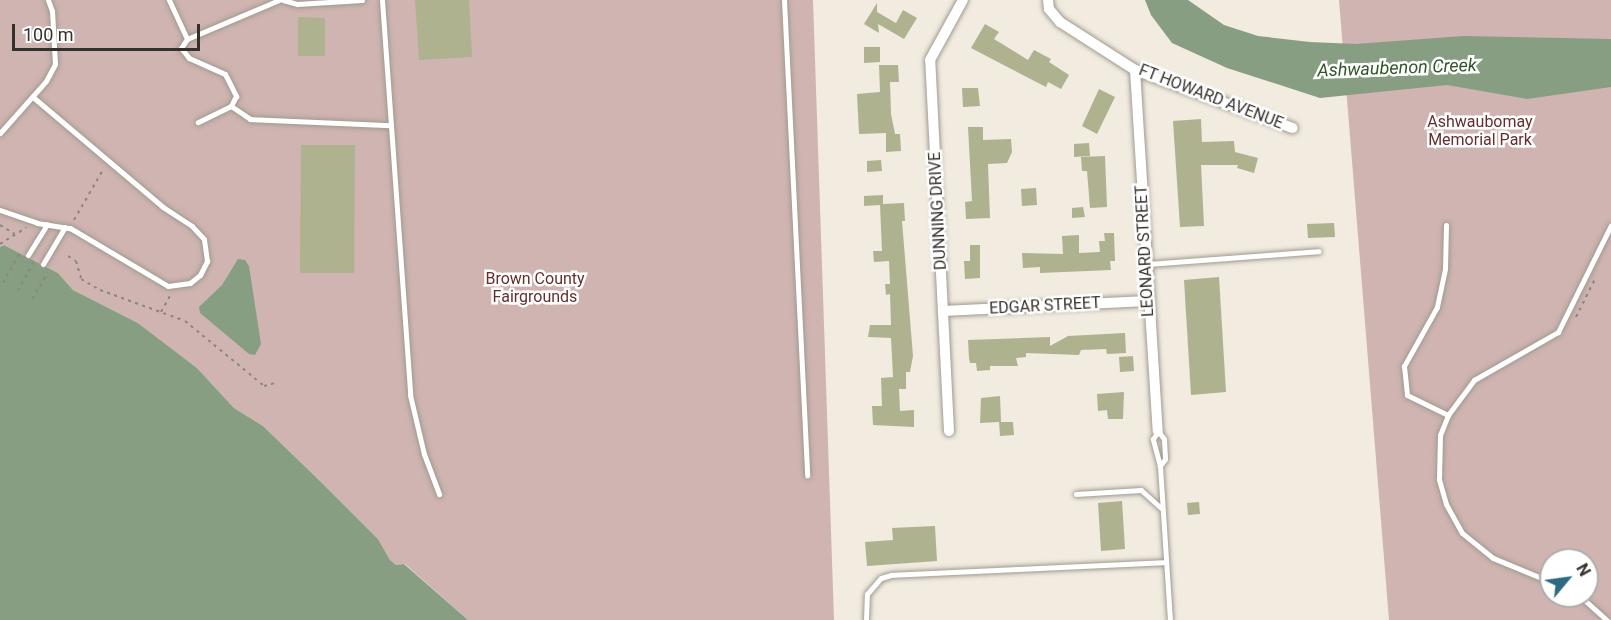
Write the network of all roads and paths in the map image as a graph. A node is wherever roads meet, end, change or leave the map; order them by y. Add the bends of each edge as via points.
1 (48, 0) edge
2 (170, 0) edge
3 (281, 0) edge
4 (362, 0) edge
5 (382, 0) edge
6 (784, 0) edge
7 (963, 0) edge
8 (1048, 0) edge
9 (187, 39) junction
10 (1135, 70) junction
11 (33, 97) junction
12 (231, 106) junction
13 (198, 122) dead end
14 (388, 125) junction
15 (1293, 128) dead end
16 (0, 133) edge
17 (105, 166) dead end
18 (0, 210) edge
19 (47, 224) junction
20 (0, 225) edge
21 (1446, 225) dead end
22 (1611, 225) edge
23 (68, 227) junction
24 (0, 244) edge
25 (21, 251) dead end
26 (1320, 251) dead end
27 (28, 255) dead end
28 (68, 256) dead end
29 (36, 258) dead end
30 (43, 264) dead end
31 (1145, 264) junction
32 (51, 267) dead end
33 (1597, 274) dead end
34 (3, 283) dead end
35 (176, 287) junction
36 (18, 291) dead end
37 (32, 299) dead end
38 (1147, 301) junction
39 (943, 311) junction
40 (161, 312) junction
41 (1572, 323) dead end
42 (275, 383) dead end
43 (1448, 415) junction
44 (949, 431) dead end
45 (1158, 431) junction
46 (1160, 466) junction
47 (807, 475) dead end
48 (439, 494) dead end
49 (1076, 494) dead end
50 (1162, 510) junction
51 (1166, 562) junction
52 (1539, 577) edge
53 (1594, 608) edge
54 (866, 620) edge
55 (1170, 620) edge
56 (1607, 620) edge

1 - 11 lane via 55,64
2 - 9 lane
3 - 4 lane via 297,4
3 - 9 lane
5 - 14 lane
6 - 47 lane
7 - 39 street, DUNNING DRIVE via 930,60
8 - 10 street, FT HOWARD AVENUE via 1049,9 1060,22
9 - 12 lane via 181,48 189,58 230,80 236,96
10 - 15 street, FT HOWARD AVENUE
10 - 31 street, LEONARD STREET
11 - 16 lane
11 - 35 lane via 204,239 207,255 203,271 190,283
12 - 13 lane
12 - 14 lane via 250,119
14 - 48 lane via 410,395 424,454
17 - 23 path
18 - 19 lane
19 - 23 lane
19 - 27 lane
20 - 24 path via 15,234
21 - 43 lane via 1445,270 1437,307 1404,366 1407,395
22 - 43 lane via 1558,332 1474,380
23 - 30 lane
23 - 35 lane
25 - 34 path
26 - 31 lane
28 - 40 path via 76,261 81,279
29 - 36 path
31 - 38 street, LEONARD STREET
32 - 37 path
33 - 41 path
35 - 40 path
38 - 39 street, EDGAR STREET
38 - 45 street, LEONARD STREET
39 - 44 street, DUNNING DRIVE
40 - 42 path via 188,323 264,386
43 - 52 lane via 1440,435 1437,466 1453,520 1480,550
45 - 46 lane, LEONARD STREET via 1153,439
45 - 46 lane, LEONARD STREET via 1164,440 1165,459
46 - 50 lane, LEONARD STREET
49 - 50 lane via 1141,490 1152,496
50 - 51 lane, LEONARD STREET
51 - 54 lane via 891,575 881,578 867,594
51 - 55 lane, LEONARD STREET
53 - 56 lane

